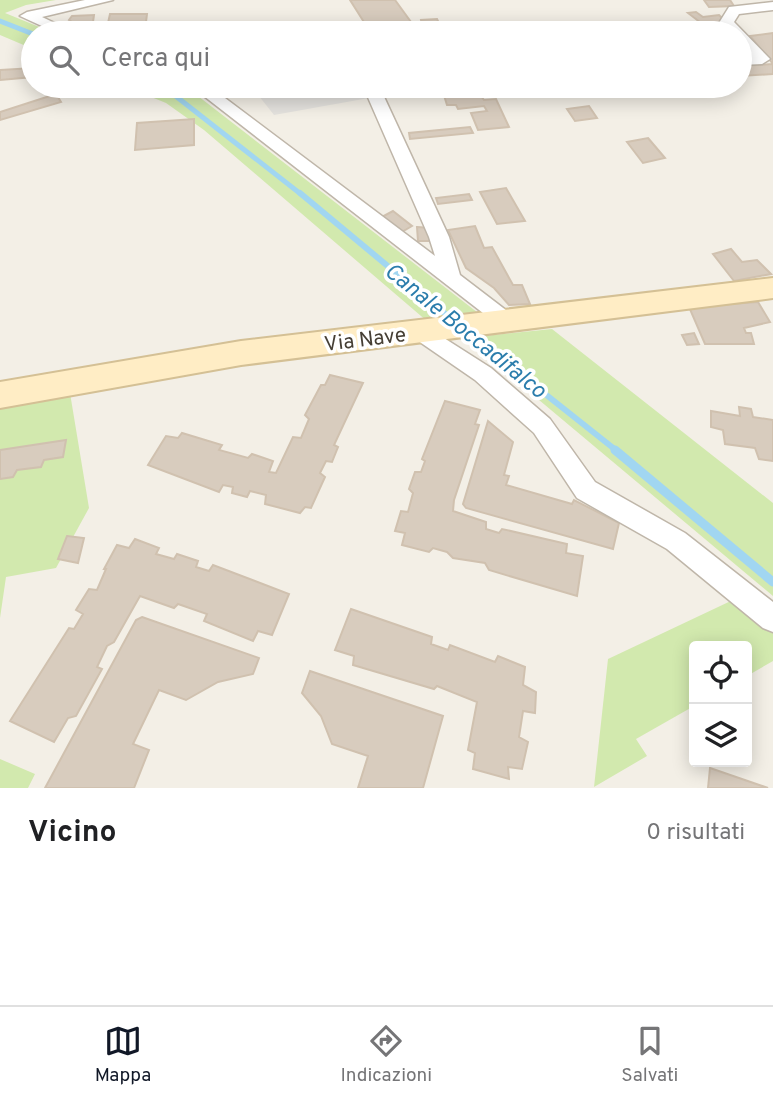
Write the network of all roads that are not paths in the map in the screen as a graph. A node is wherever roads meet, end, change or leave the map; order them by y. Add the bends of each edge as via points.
1 (106, 0) edge
2 (773, 6) edge
3 (39, 21) edge
4 (727, 21) edge
5 (752, 48) edge
6 (752, 60) edge
7 (216, 98) edge
8 (376, 98) edge
9 (451, 280) junction
10 (773, 288) edge
11 (495, 324) junction
12 (428, 332) junction
13 (0, 395) edge
14 (773, 619) edge

1 - 3 street via 27,16
2 - 4 street via 734,10
5 - 6 street via 762,59
7 - 9 street
8 - 9 street via 439,237
9 - 11 street
10 - 11 street, Via Nave
11 - 12 street, Via Nave
12 - 13 street, Via Nave via 241,354
12 - 14 street via 542,426 586,490 677,541

